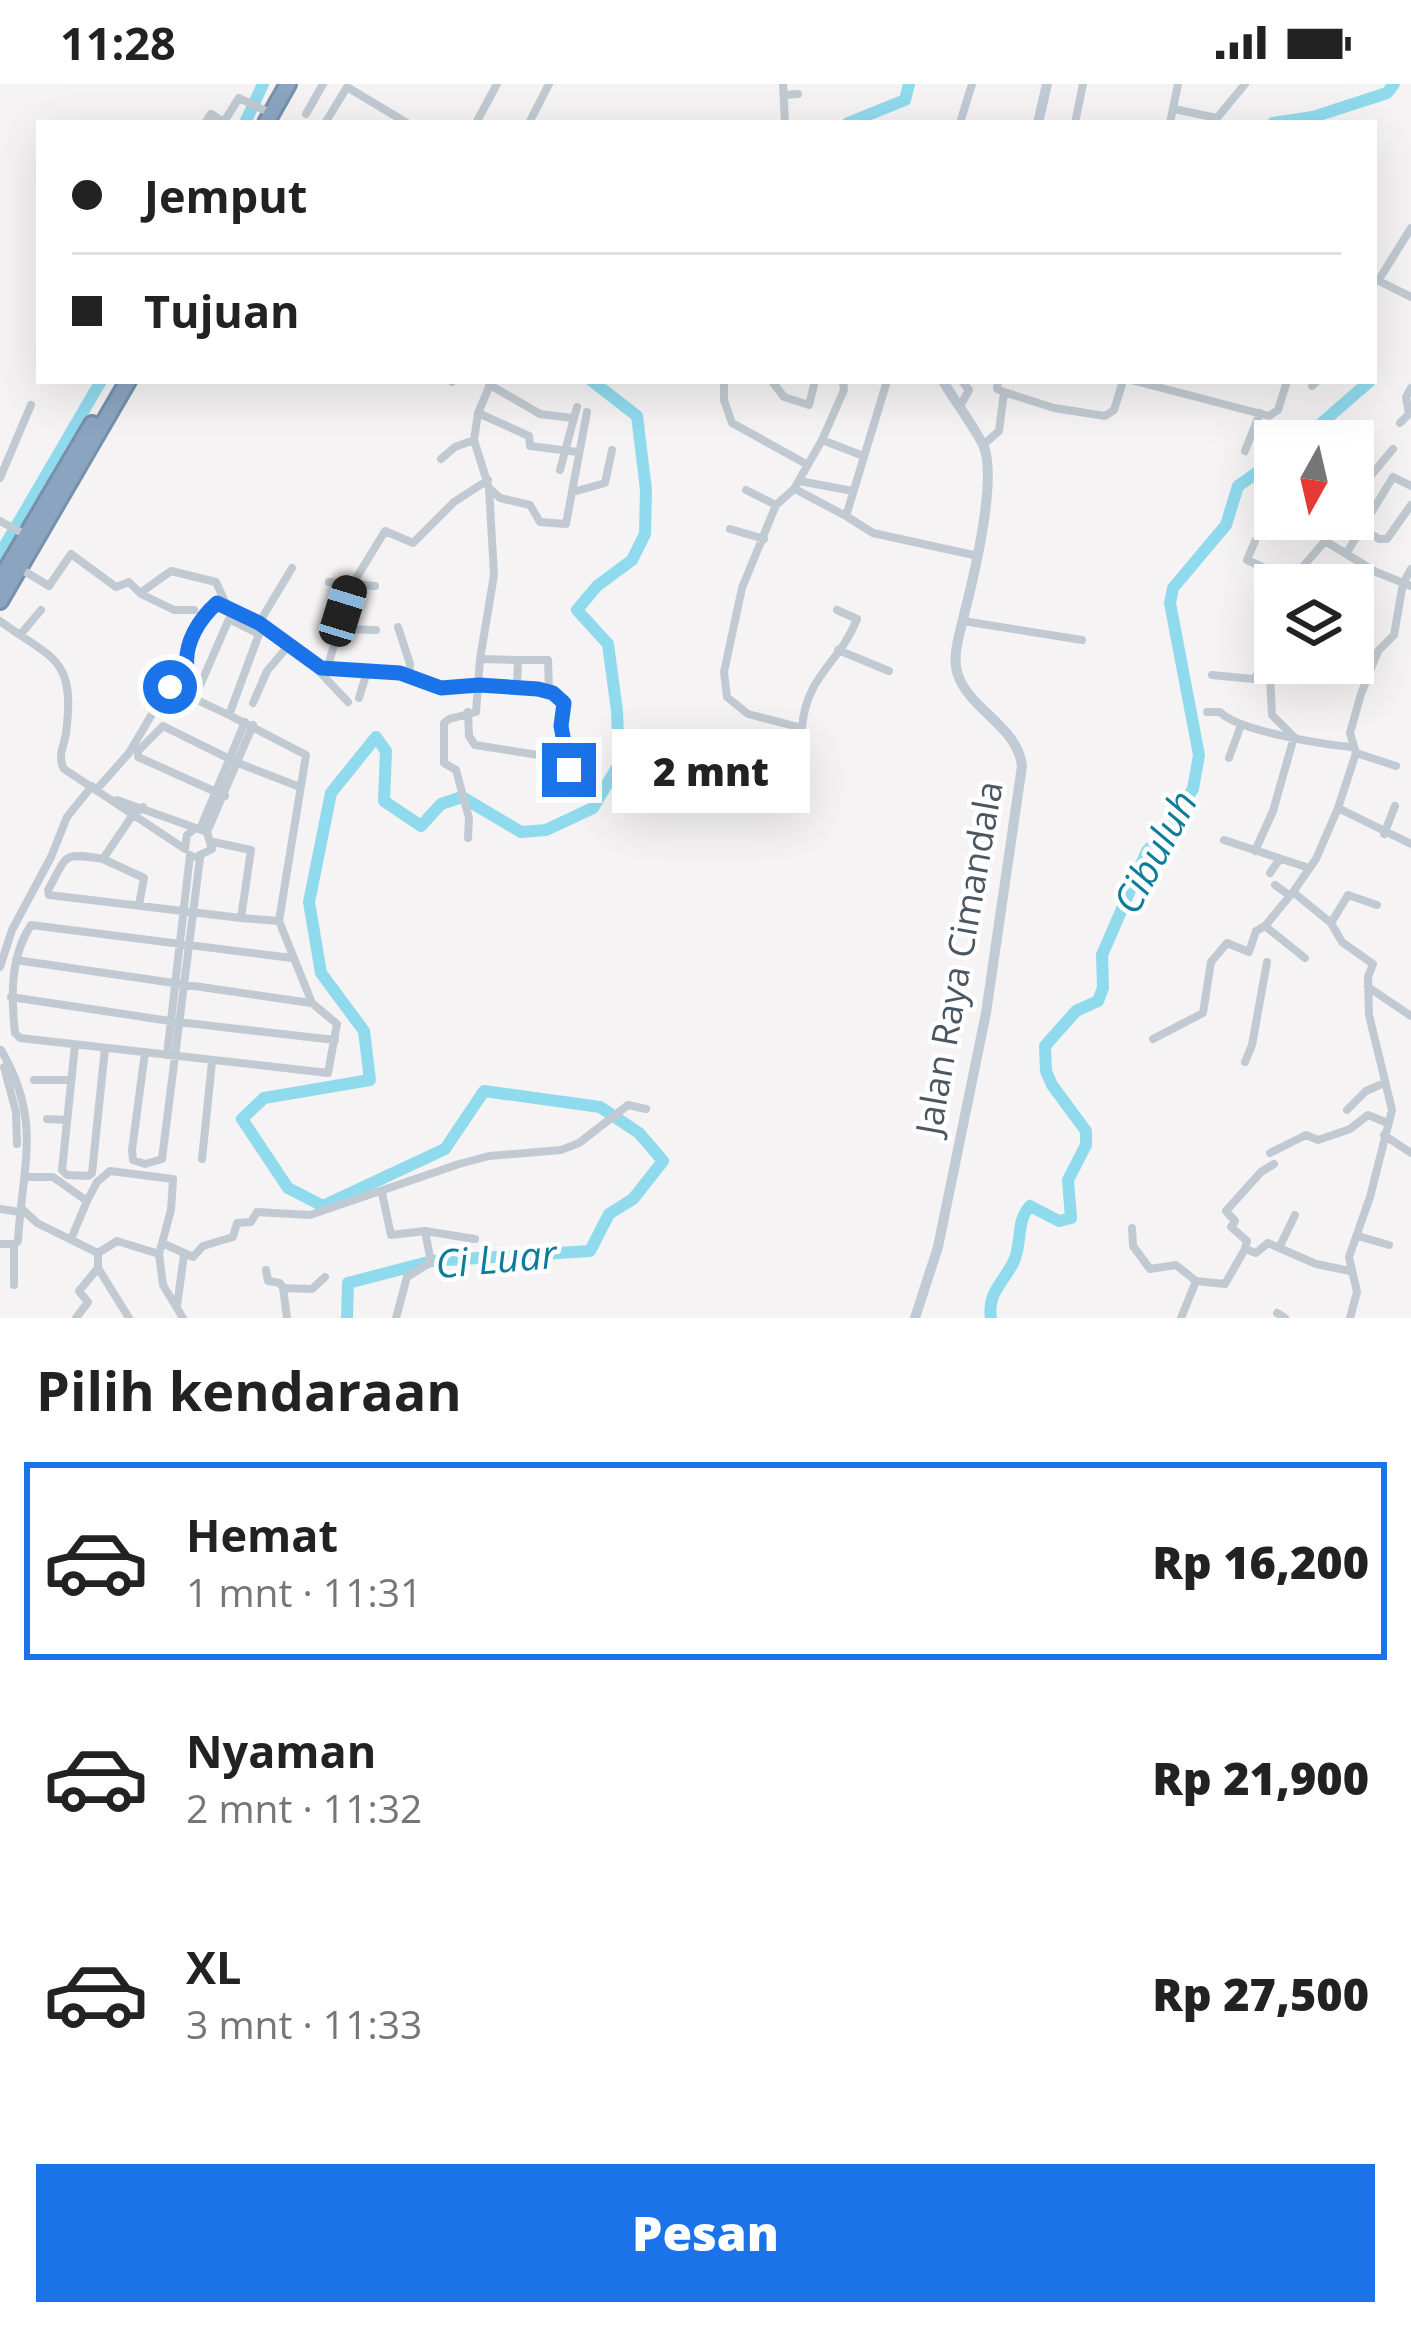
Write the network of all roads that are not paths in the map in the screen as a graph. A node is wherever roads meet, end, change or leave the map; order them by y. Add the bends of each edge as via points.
1 (288, 84) edge
2 (298, 84) edge
3 (323, 84) edge
4 (497, 84) edge
5 (548, 84) edge
6 (972, 84) edge
7 (1047, 84) edge
8 (1083, 84) edge
9 (1178, 84) edge
10 (1245, 84) edge
11 (347, 86) edge
12 (784, 90) edge
13 (798, 94) dead end
14 (1174, 109) junction
15 (306, 114) dead end
16 (269, 118) edge
17 (225, 120) edge
18 (327, 120) edge
19 (402, 120) edge
20 (478, 120) edge
21 (530, 120) edge
22 (960, 120) edge
23 (1039, 120) edge
24 (1076, 120) edge
25 (1171, 120) edge
26 (1411, 229) edge
27 (1377, 279) edge
28 (1377, 280) edge
29 (1411, 297) edge
30 (116, 384) edge
31 (126, 384) edge
32 (490, 384) edge
33 (492, 384) edge
34 (724, 384) edge
35 (774, 384) edge
36 (814, 384) edge
37 (843, 384) edge
38 (885, 384) edge
39 (945, 384) edge
40 (964, 384) edge
41 (998, 384) edge
42 (1122, 384) edge
43 (1147, 384) edge
44 (1287, 384) edge
45 (1411, 388) edge
46 (1004, 392) junction
47 (31, 405) dead end
48 (577, 407) dead end
49 (959, 408) junction
50 (478, 412) junction
51 (587, 412) dead end
52 (1260, 412) junction
53 (572, 418) junction
54 (1400, 423) dead end
55 (474, 440) junction
56 (822, 440) junction
57 (983, 445) junction
58 (1393, 449) dead end
59 (563, 450) junction
60 (612, 450) dead end
61 (1245, 451) dead end
62 (578, 452) junction
63 (862, 455) junction
64 (442, 459) dead end
65 (808, 464) junction
66 (560, 470) dead end
67 (1374, 472) edge
68 (0, 478) edge
69 (489, 484) junction
70 (1411, 486) edge
71 (794, 488) junction
72 (746, 490) dead end
73 (853, 491) junction
74 (573, 492) junction
75 (776, 505) junction
76 (1411, 505) edge
77 (1374, 508) edge
78 (846, 516) junction
79 (0, 521) edge
80 (730, 530) dead end
81 (24, 534) junction
82 (1374, 536) edge
83 (764, 539) junction
84 (1355, 540) edge
85 (1255, 541) dead end
86 (1324, 541) joint
87 (1346, 554) junction
88 (978, 556) junction
89 (1304, 564) edge
90 (1254, 565) edge
91 (20, 568) junction
92 (292, 568) dead end
93 (1411, 568) edge
94 (0, 580) edge
95 (328, 582) dead end
96 (352, 585) junction
97 (1407, 585) edge
98 (375, 586) dead end
99 (140, 593) junction
100 (0, 601) edge
101 (227, 606) junction
102 (41, 610) dead end
103 (194, 610) dead end
104 (837, 610) dead end
105 (0, 621) edge
106 (963, 621) junction
107 (259, 623) junction
108 (398, 627) dead end
109 (339, 629) junction
110 (376, 630) dead end
111 (20, 635) junction
112 (1082, 640) dead end
113 (289, 645) junction
114 (838, 650) junction
115 (480, 659) junction
116 (518, 660) junction
117 (313, 664) junction
118 (327, 669) junction
119 (889, 671) dead end
120 (367, 672) junction
121 (409, 675) junction
122 (1212, 675) dead end
123 (1254, 678) edge
124 (1271, 684) edge
125 (479, 685) junction
126 (517, 687) junction
127 (180, 692) dead end
128 (549, 692) junction
129 (195, 698) junction
130 (359, 698) dead end
131 (347, 702) dead end
132 (253, 703) dead end
133 (468, 712) junction
134 (1207, 712) dead end
135 (229, 715) junction
136 (249, 723) junction
137 (1241, 725) junction
138 (1294, 737) junction
139 (1355, 750) junction
140 (1229, 758) dead end
141 (564, 759) junction
142 (234, 760) junction
143 (1396, 766) dead end
144 (94, 788) junction
145 (300, 788) junction
146 (222, 794) junction
147 (567, 797) dead end
148 (115, 800) junction
149 (1395, 806) dead end
150 (143, 807) junction
151 (1338, 808) junction
152 (132, 816) junction
153 (203, 833) junction
154 (1384, 834) junction
155 (467, 838) dead end
156 (1224, 840) dead end
157 (1411, 844) edge
158 (1255, 851) junction
159 (192, 854) junction
160 (103, 860) junction
161 (1279, 860) junction
162 (1309, 868) junction
163 (1270, 873) dead end
164 (1275, 885) dead end
165 (1291, 894) junction
166 (139, 905) junction
167 (1377, 905) dead end
168 (188, 912) junction
169 (241, 918) junction
170 (279, 921) junction
171 (1331, 923) junction
172 (1265, 926) junction
173 (183, 947) junction
174 (1249, 952) junction
175 (292, 958) junction
176 (1305, 958) dead end
177 (16, 960) junction
178 (0, 967) edge
179 (179, 985) junction
180 (1368, 986) junction
181 (11, 997) junction
182 (312, 1003) junction
183 (1411, 1016) edge
184 (174, 1022) junction
185 (1153, 1039) dead end
186 (335, 1040) junction
187 (75, 1045) junction
188 (105, 1048) junction
189 (0, 1049) edge
190 (145, 1052) junction
191 (171, 1055) junction
192 (212, 1062) junction
193 (1245, 1062) dead end
194 (34, 1080) dead end
195 (70, 1080) junction
196 (1384, 1083) junction
197 (646, 1109) dead end
198 (1347, 1110) dead end
199 (47, 1119) dead end
200 (67, 1120) junction
201 (1385, 1122) junction
202 (1384, 1135) junction
203 (17, 1144) dead end
204 (1270, 1153) dead end
205 (1411, 1153) edge
206 (202, 1159) dead end
207 (1274, 1164) dead end
208 (27, 1177) junction
209 (382, 1193) junction
210 (87, 1201) junction
211 (0, 1209) edge
212 (20, 1210) junction
213 (1295, 1215) dead end
214 (1132, 1228) dead end
215 (426, 1234) junction
216 (1358, 1236) junction
217 (71, 1239) junction
218 (476, 1239) dead end
219 (163, 1243) junction
220 (0, 1244) edge
221 (14, 1244) junction
222 (1389, 1245) dead end
223 (1280, 1248) junction
224 (1245, 1249) junction
225 (98, 1253) junction
226 (159, 1254) junction
227 (184, 1255) junction
228 (98, 1268) junction
229 (266, 1270) dead end
230 (1352, 1271) junction
231 (325, 1277) dead end
232 (1196, 1281) junction
233 (14, 1285) dead end
234 (283, 1288) junction
235 (177, 1306) junction
236 (1353, 1317) edge
237 (76, 1318) edge
238 (129, 1318) edge
239 (183, 1318) edge
240 (287, 1318) edge
241 (396, 1318) edge
242 (915, 1318) edge
243 (1181, 1318) edge

1 - 16 highway
2 - 16 highway
3 - 15 street
4 - 20 street
5 - 21 street
6 - 22 street
7 - 23 street
8 - 24 street
9 - 14 street
10 - 14 street via 1217,118
11 - 18 street
11 - 19 street
12 - 13 street
14 - 25 street
16 - 17 street via 237,99
26 - 27 street
28 - 29 street
30 - 81 highway
31 - 91 highway
32 - 50 street
33 - 53 street via 540,414
34 - 65 street via 733,423
35 - 36 street via 784,398 807,405
37 - 56 street
38 - 63 street
39 - 49 street
40 - 49 street
41 - 46 street
42 - 46 street via 1105,416
43 - 52 street
44 - 52 street via 1279,410
45 - 54 street
46 - 57 street via 999,431
47 - 68 street
48 - 53 street
49 - 57 street
50 - 55 street
50 - 59 street via 528,435 530,446
51 - 62 street
52 - 61 street
53 - 59 street
55 - 64 street
55 - 69 street
56 - 63 street
56 - 65 street
57 - 88 street, Jalan Raya Cimandala
58 - 67 street
59 - 62 street
59 - 66 street
60 - 74 street via 605,483
62 - 74 street
63 - 73 street
65 - 71 street
69 - 74 street via 500,498 530,505 537,521 563,524
69 - 96 street via 478,483 413,543 385,531
69 - 115 street via 494,583
70 - 77 street via 1393,477
71 - 73 street
71 - 75 street
71 - 78 street
72 - 75 street
73 - 78 street
75 - 83 street
76 - 82 street via 1387,539
78 - 88 street via 873,533
79 - 81 street
80 - 83 street
81 - 94 highway
83 - 114 street via 739,596 722,681 727,697 748,714 802,728 810,689
84 - 87 street
85 - 90 street via 1247,554
86 - 87 street
86 - 89 street
87 - 97 street
88 - 106 street, Jalan Raya Cimandala
91 - 99 street via 49,586 71,554 116,587 129,582
91 - 100 highway
92 - 107 street
93 - 97 street
95 - 96 street
96 - 98 street
96 - 109 street
97 - 139 street via 1399,623 1361,694 1351,729
99 - 101 street via 177,572 216,582
99 - 103 street via 174,610
101 - 107 street
101 - 144 street via 213,604 185,651 187,668 129,753
102 - 111 street
104 - 114 street via 857,617
105 - 111 street
106 - 112 street
106 - 242 street, Jalan Raya Cimandala via 959,679 1019,751 1021,775 986,1013 938,1247
107 - 113 street
108 - 121 street
109 - 110 street
109 - 118 street
111 - 144 street via 65,671 60,763
113 - 117 street
113 - 132 street via 266,670
114 - 119 street
115 - 116 street
115 - 125 street
116 - 126 street
116 - 128 street via 549,660
117 - 118 street
117 - 131 street
118 - 120 street
120 - 121 street
120 - 130 street
121 - 125 street via 441,688
122 - 123 street
124 - 138 street via 1273,718
125 - 126 street
125 - 133 street via 477,712
126 - 128 street
127 - 129 street
128 - 141 street via 564,703
129 - 135 street
129 - 135 street via 232,619 260,637
133 - 141 street via 476,745
133 - 155 street via 444,723 444,763 456,770
134 - 137 street
135 - 136 street
136 - 142 street
136 - 145 street via 303,751
137 - 138 street
137 - 140 street
138 - 139 street
138 - 158 street
139 - 143 street
139 - 151 street
141 - 147 street
142 - 145 street
142 - 146 street
142 - 146 street via 162,725 138,751
144 - 148 street
144 - 178 street via 67,817
145 - 170 street
146 - 153 street
148 - 150 street
148 - 152 street
149 - 154 street
150 - 152 street
150 - 153 street
151 - 154 street
151 - 162 street
152 - 159 street
152 - 160 street
153 - 159 street via 187,835
153 - 159 street via 212,849
153 - 169 street via 251,850
154 - 157 street
156 - 158 street
158 - 161 street
159 - 168 street
160 - 166 street via 144,878
160 - 166 street via 68,856 47,893
161 - 162 street
161 - 163 street
162 - 165 street
164 - 165 street
165 - 171 street
165 - 172 street
166 - 168 street
167 - 171 street via 1348,895
168 - 169 street
168 - 173 street
169 - 170 street
170 - 175 street
171 - 180 street via 1373,964
172 - 174 street
172 - 176 street
173 - 175 street
173 - 177 street via 33,925
173 - 179 street
174 - 185 street via 1226,944 1209,967 1205,1011
174 - 193 street via 1268,963
175 - 182 street
177 - 179 street
177 - 181 street
179 - 182 street
179 - 184 street
180 - 183 street
180 - 196 street
181 - 184 street
181 - 187 street via 17,1037
182 - 186 street via 337,1022
184 - 186 street
184 - 191 street
186 - 192 street via 325,1076
187 - 188 street
187 - 195 street
188 - 190 street
188 - 200 street via 88,1176 63,1172
189 - 203 street
189 - 208 street via 27,1112
190 - 191 street
190 - 191 street via 132,1159 145,1164 162,1160
191 - 192 street
192 - 206 street
194 - 195 street
195 - 200 street
196 - 198 street
196 - 201 street via 1391,1110
197 - 209 street via 622,1108 567,1148 489,1156
199 - 200 street
201 - 202 street
201 - 204 street via 1368,1115 1350,1129 1316,1140 1306,1135
202 - 205 street
202 - 216 street
207 - 224 street via 1226,1211
208 - 210 street via 53,1177
208 - 212 street
209 - 215 street via 392,1236
209 - 227 street via 310,1215 256,1212 251,1222 237,1223 230,1239
210 - 217 street
210 - 219 street via 108,1172 172,1179
211 - 212 street
212 - 217 street
212 - 221 street
213 - 223 street
214 - 232 street via 1148,1267 1176,1265
215 - 218 street
215 - 241 street via 431,1262 407,1277
216 - 222 street
216 - 230 street
217 - 225 street
219 - 226 street
219 - 227 street
220 - 221 street
221 - 233 street
223 - 224 street
223 - 230 street
224 - 232 street via 1226,1284
225 - 226 street via 118,1241
225 - 228 street
226 - 235 street via 161,1280
227 - 235 street
228 - 237 street via 79,1291 88,1302
228 - 238 street
229 - 234 street via 268,1281
230 - 236 street
231 - 234 street via 312,1289
232 - 243 street
234 - 240 street
235 - 239 street

